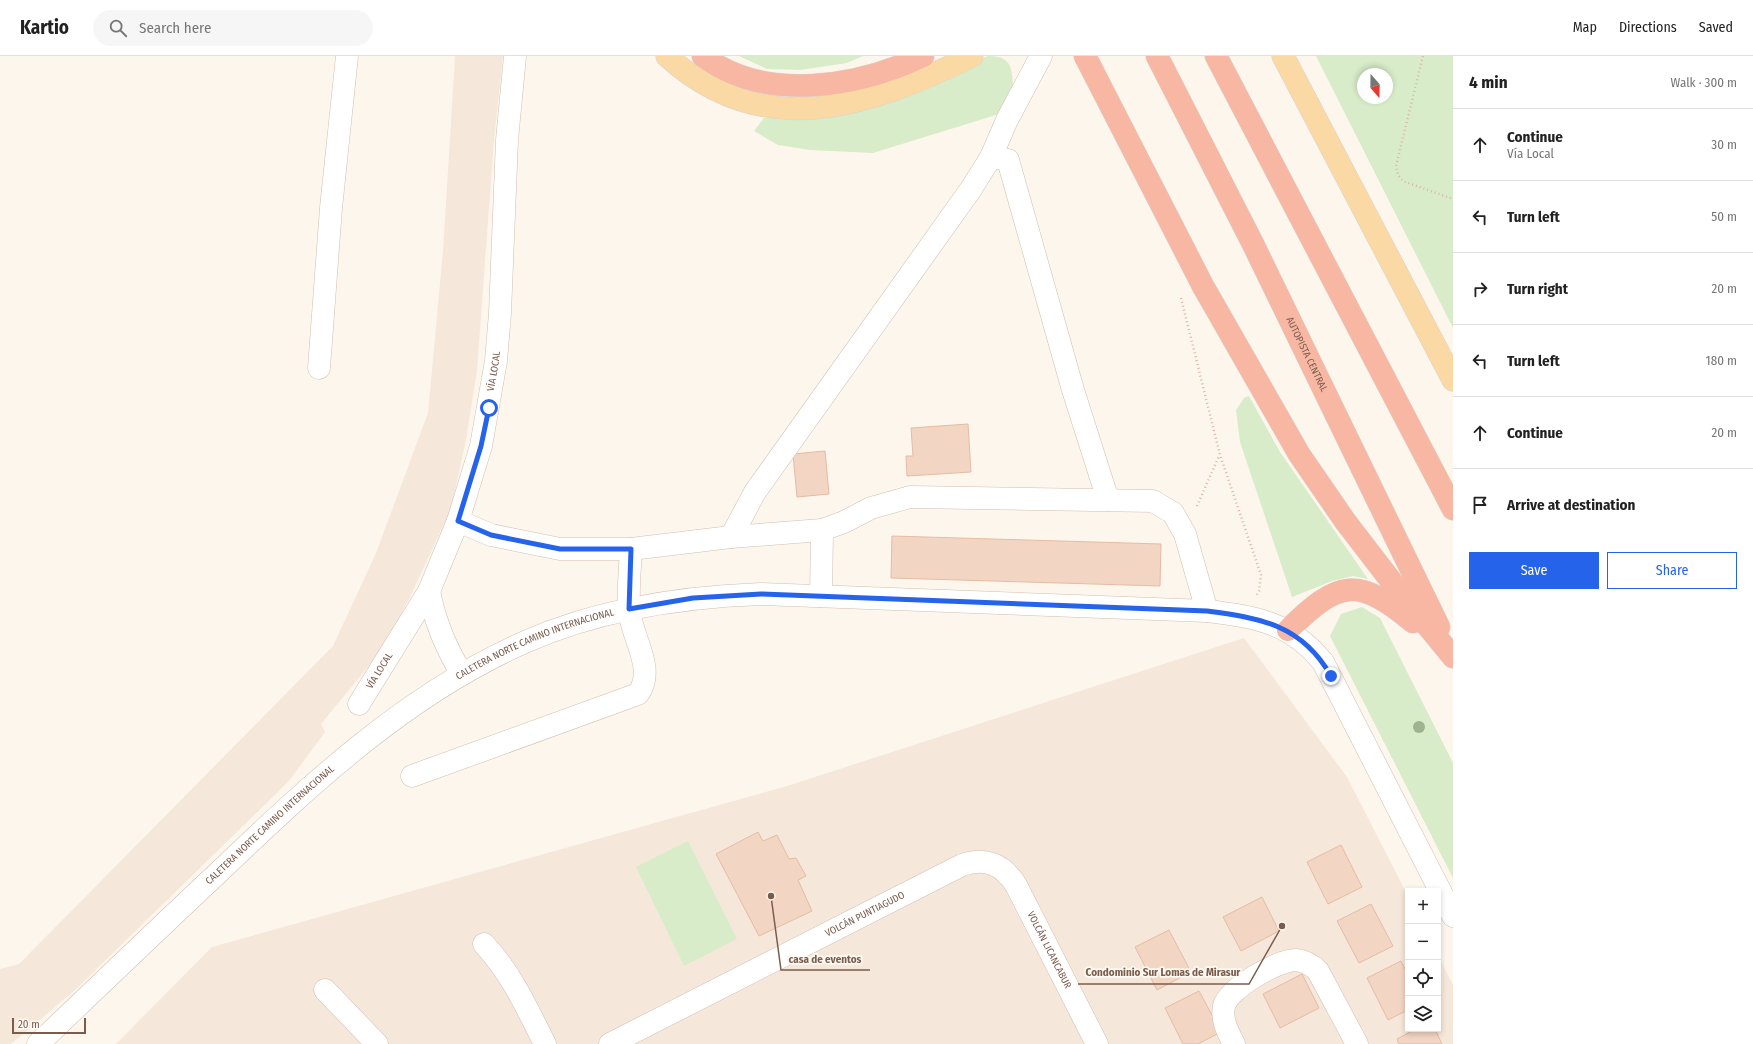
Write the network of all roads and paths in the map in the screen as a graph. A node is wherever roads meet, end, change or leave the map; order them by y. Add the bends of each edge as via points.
1 (347, 56) edge
2 (515, 56) edge
3 (667, 56) edge
4 (703, 56) edge
5 (923, 56) edge
6 (972, 56) edge
7 (1041, 56) edge
8 (1085, 56) edge
9 (1157, 56) edge
10 (1216, 56) edge
11 (1283, 56) edge
12 (1423, 56) edge
13 (991, 157) junction
14 (1453, 199) edge
15 (1180, 294) dead end
16 (319, 368) dead end
17 (1453, 380) edge
18 (1220, 455) junction
19 (1108, 500) junction
20 (1453, 509) edge
21 (458, 521) junction
22 (822, 530) junction
23 (1185, 534) junction
24 (731, 537) junction
25 (631, 549) junction
26 (429, 591) junction
27 (821, 596) junction
28 (629, 609) junction
29 (1207, 611) junction
30 (1244, 615) junction
31 (1288, 630) junction
32 (1453, 656) edge
33 (462, 674) junction
34 (359, 704) dead end
35 (412, 776) dead end
36 (994, 864) joint
37 (1453, 916) edge
38 (484, 944) dead end
39 (325, 990) dead end
40 (645, 1036) edge
41 (38, 1044) edge
42 (377, 1044) edge
43 (545, 1044) edge
44 (610, 1044) edge
45 (1097, 1044) edge
46 (1234, 1044) edge
47 (1356, 1044) edge

1 - 16 street via 331,208
2 - 21 street, VÍA LOCAL via 504,187 496,361 481,446
3 - 6 main road via 696,79 736,98 779,108 804,109 829,108 887,93
4 - 5 highway via 725,69 746,77 794,85 866,77
7 - 13 street via 1007,120
8 - 32 highway via 1203,286 1291,442 1350,527
9 - 32 highway, AUTOPISTA CENTRAL via 1253,244
10 - 20 highway
11 - 17 main road
12 - 14 path via 1396,166 1403,181
13 - 19 street via 1008,160 1073,390
13 - 24 street via 755,492
15 - 18 path
18 - 23 path
18 - 30 path via 1261,575 1259,591
19 - 22 street via 910,497 871,508
19 - 23 street via 1152,501 1173,513
21 - 25 street via 491,535 560,549
21 - 26 street, VÍA LOCAL
22 - 24 street
22 - 27 street
23 - 29 street
24 - 25 street
25 - 28 street
26 - 33 street via 433,614 441,636
26 - 34 street, VÍA LOCAL
27 - 28 street, CALETERA NORTE CAMINO INTERNACIONAL via 761,594 693,598
27 - 29 street, CALETERA NORTE CAMINO INTERNACIONAL
28 - 33 street, CALETERA NORTE CAMINO INTERNACIONAL via 549,632
28 - 35 street via 645,669 645,685 638,694
29 - 30 street, CALETERA NORTE CAMINO INTERNACIONAL
30 - 31 street, CALETERA NORTE CAMINO INTERNACIONAL
31 - 32 highway via 1303,615 1335,593 1344,590 1363,590 1374,594 1410,619
31 - 37 street, CALETERA NORTE CAMINO INTERNACIONAL via 1313,649 1323,662
33 - 41 street, CALETERA NORTE CAMINO INTERNACIONAL via 398,715 319,778
36 - 40 street, VOLCÁN PUNTIAGUDO via 983,861 962,865
36 - 45 street, VOLCÁN LICANCABUR via 1003,869 1016,885
38 - 43 street via 513,982
39 - 42 street
40 - 44 street, VOLCÁN PUNTIAGUDO
46 - 47 street via 1224,1023 1223,1015 1228,997 1243,984 1282,963 1296,960 1312,965 1318,971

